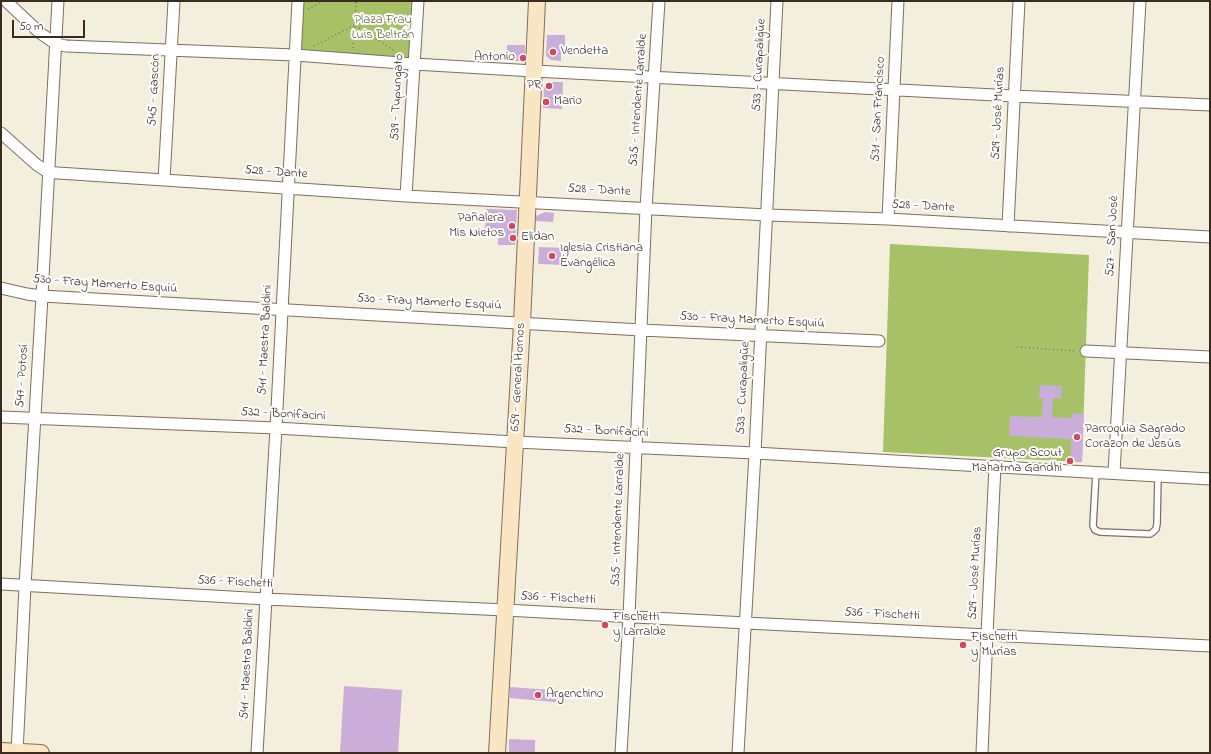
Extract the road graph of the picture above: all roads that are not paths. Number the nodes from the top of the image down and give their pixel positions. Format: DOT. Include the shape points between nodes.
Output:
graph roads {
  1 [pos="6,1"];
  2 [pos="58,1"];
  3 [pos="174,1"];
  4 [pos="298,1"];
  5 [pos="418,1"];
  6 [pos="537,1"];
  7 [pos="659,1"];
  8 [pos="777,1"];
  9 [pos="898,1"];
  10 [pos="1019,1"];
  11 [pos="1140,1"];
  12 [pos="56,44"];
  13 [pos="171,50"];
  14 [pos="295,55"];
  15 [pos="414,64"];
  16 [pos="534,71"];
  17 [pos="654,77"];
  18 [pos="773,84"];
  19 [pos="894,90"];
  20 [pos="1014,96"];
  21 [pos="1135,102"];
  22 [pos="1210,105"];
  23 [pos="1,133"];
  24 [pos="48,172"];
  25 [pos="164,180"];
  26 [pos="288,188"];
  27 [pos="406,196"];
  28 [pos="527,202"];
  29 [pos="646,208"];
  30 [pos="767,215"];
  31 [pos="888,219"];
  32 [pos="1008,226"];
  33 [pos="1127,232"];
  34 [pos="1210,236"];
  35 [pos="1,288"];
  36 [pos="42,296"];
  37 [pos="282,309"];
  38 [pos="522,323"];
  39 [pos="641,330"];
  40 [pos="761,335"];
  41 [pos="879,341"];
  42 [pos="1086,351"];
  43 [pos="1120,353"];
  44 [pos="1210,357"];
  45 [pos="1,417"];
  46 [pos="34,418"];
  47 [pos="276,428"];
  48 [pos="515,442"];
  49 [pos="636,448"];
  50 [pos="755,453"];
  51 [pos="996,466"];
  52 [pos="1096,472"];
  53 [pos="1114,473"];
  54 [pos="1158,476"];
  55 [pos="1210,479"];
  56 [pos="1,584"];
  57 [pos="25,586"];
  58 [pos="266,599"];
  59 [pos="505,610"];
  60 [pos="628,617"];
  61 [pos="746,623"];
  62 [pos="987,634"];
  63 [pos="1210,646"];
  64 [pos="1,751"];
  65 [pos="500,751"];
  66 [pos="17,752"];
  67 [pos="41,753"];
  68 [pos="257,753"];
  69 [pos="622,753"];
  70 [pos="738,753"];
  71 [pos="982,753"];
  1 -- 12 [label="street" via="40,33"];
  2 -- 12 [label="street, 547 - Potosí"];
  3 -- 13 [label="street, 545 - Gascón"];
  4 -- 14 [label="street, 541 - Maestra Baldini"];
  5 -- 15 [label="street, 539 - Tupungato"];
  6 -- 16 [label="street, 659 - General Hornos"];
  7 -- 17 [label="street, 535 - Intendente Larralde"];
  8 -- 18 [label="street, 533 - Curapaligüe"];
  9 -- 19 [label="street, 531 - San Francisco"];
  10 -- 20 [label="street, 529 - José Murías"];
  11 -- 21 [label="street, 527 - San José"];
  12 -- 13 [label="street"];
  12 -- 24 [label="street, 547 - Potosí"];
  13 -- 14 [label="street"];
  13 -- 25 [label="street, 545 - Gascón"];
  14 -- 15 [label="street"];
  14 -- 26 [label="street, 541 - Maestra Baldini"];
  15 -- 16 [label="street"];
  15 -- 27 [label="street, 539 - Tupungato"];
  16 -- 17 [label="street"];
  16 -- 28 [label="street, 659 - General Hornos"];
  17 -- 18 [label="street"];
  17 -- 29 [label="street, 535 - Intendente Larralde"];
  18 -- 19 [label="street"];
  18 -- 30 [label="street, 533 - Curapaligüe"];
  19 -- 20 [label="street"];
  19 -- 31 [label="street, 531 - San Francisco"];
  20 -- 21 [label="street"];
  20 -- 32 [label="street, 529 - José Murías"];
  21 -- 22 [label="street"];
  21 -- 33 [label="street, 527 - San José"];
  23 -- 24 [label="street"];
  24 -- 25 [label="street, 528 - Dante"];
  24 -- 36 [label="street, 547 - Potosí"];
  25 -- 26 [label="street, 528 - Dante"];
  26 -- 27 [label="street, 528 - Dante"];
  26 -- 37 [label="street, 541 - Maestra Baldini"];
  27 -- 28 [label="street, 528 - Dante"];
  28 -- 29 [label="street, 528 - Dante"];
  28 -- 38 [label="street, 659 - General Hornos"];
  29 -- 30 [label="street, 528 - Dante"];
  29 -- 39 [label="street, 535 - Intendente Larralde"];
  30 -- 31 [label="street, 528 - Dante"];
  30 -- 40 [label="street, 533 - Curapaligüe"];
  31 -- 32 [label="street, 528 - Dante"];
  32 -- 33 [label="street, 528 - Dante"];
  33 -- 34 [label="street, 528 - Dante"];
  33 -- 43 [label="street, 527 - San José"];
  35 -- 36 [label="street, 530 - Fray Mamerto Esquiú"];
  36 -- 37 [label="street, 530 - Fray Mamerto Esquiú"];
  36 -- 46 [label="street, 547 - Potosí"];
  37 -- 38 [label="street, 530 - Fray Mamerto Esquiú"];
  37 -- 47 [label="street, 541 - Maestra Baldini"];
  38 -- 39 [label="street, 530 - Fray Mamerto Esquiú"];
  38 -- 48 [label="street, 659 - General Hornos"];
  39 -- 40 [label="street, 530 - Fray Mamerto Esquiú"];
  39 -- 49 [label="street, 535 - Intendente Larralde"];
  40 -- 41 [label="street, 530 - Fray Mamerto Esquiú"];
  40 -- 50 [label="street, 533 - Curapaligüe"];
  42 -- 43 [label="street"];
  43 -- 44 [label="street"];
  43 -- 53 [label="street, 527 - San José"];
  45 -- 46 [label="street, 532 - Bonifacini"];
  46 -- 47 [label="street, 532 - Bonifacini"];
  46 -- 57 [label="street, 547 - Potosí"];
  47 -- 48 [label="street, 532 - Bonifacini"];
  47 -- 58 [label="street, 541 - Maestra Baldini"];
  48 -- 49 [label="street, 532 - Bonifacini"];
  48 -- 59 [label="street, 659 - General Hornos"];
  49 -- 50 [label="street, 532 - Bonifacini"];
  49 -- 60 [label="street, 535 - Intendente Larralde"];
  50 -- 51 [label="street, 532 - Bonifacini"];
  50 -- 61 [label="street, 533 - Curapaligüe"];
  51 -- 52 [label="street, 532 - Bonifacini"];
  51 -- 62 [label="street, 529 - José Murías"];
  52 -- 53 [label="street, 532 - Bonifacini"];
  52 -- 54 [label="lane" via="1092,526 1100,532 1153,532 1157,524"];
  53 -- 54 [label="street, 532 - Bonifacini"];
  54 -- 55 [label="street, 532 - Bonifacini"];
  56 -- 57 [label="street, 536 - Fischetti"];
  57 -- 58 [label="street, 536 - Fischetti"];
  57 -- 66 [label="street, 547 - Potosí"];
  58 -- 59 [label="street, 536 - Fischetti"];
  58 -- 68 [label="street, 541 - Maestra Baldini"];
  59 -- 60 [label="street, 536 - Fischetti"];
  59 -- 65 [label="street, 659 - General Hornos"];
  60 -- 61 [label="street, 536 - Fischetti"];
  60 -- 69 [label="street, 535 - Intendente Larralde"];
  61 -- 62 [label="street, 536 - Fischetti"];
  61 -- 70 [label="street, 533 - Curapaligüe"];
  62 -- 63 [label="street, 536 - Fischetti"];
  62 -- 71 [label="street, 529 - José Murías"];
  64 -- 66 [label="street"];
  66 -- 67 [label="street"];
}
